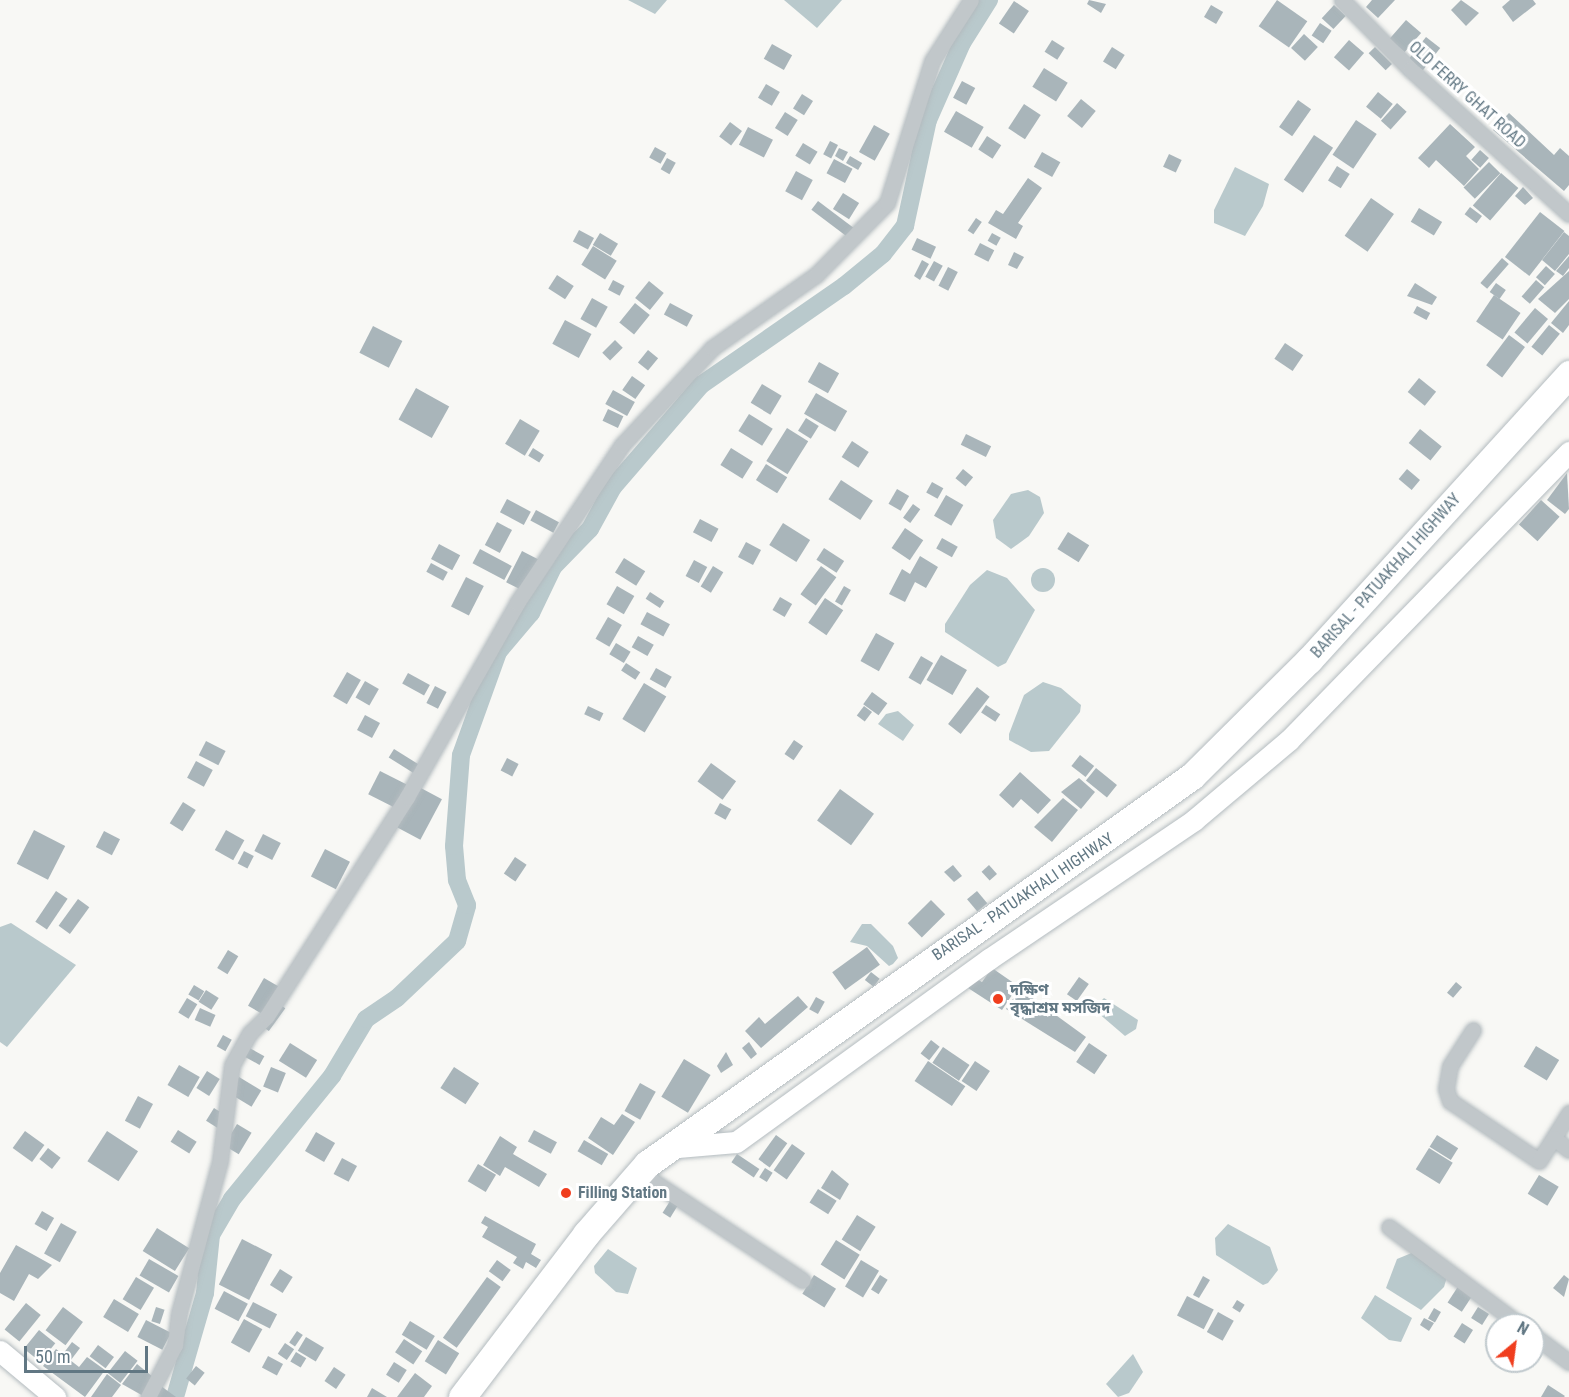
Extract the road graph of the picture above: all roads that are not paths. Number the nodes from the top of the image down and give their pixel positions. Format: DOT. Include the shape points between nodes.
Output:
graph roads {
  1 [pos="971,0"];
  2 [pos="1342,0"];
  3 [pos="1569,214"];
  4 [pos="1569,374"];
  5 [pos="1569,452"];
  6 [pos="1473,1030"];
  7 [pos="1569,1113"];
  8 [pos="1554,1138"];
  9 [pos="666,1148"];
  10 [pos="1569,1150"];
  11 [pos="639,1172"];
  12 [pos="1389,1227"];
  13 [pos="802,1280"];
  14 [pos="1504,1313"];
  15 [pos="1545,1344"];
  16 [pos="0,1351"];
  17 [pos="1569,1362"];
  18 [pos="55,1397"];
  19 [pos="148,1397"];
  20 [pos="462,1397"];
  1 -- 19 [label="street" via="932,61 887,203 816,275 712,348 622,445 517,603 407,797 267,1016 250,1033 232,1065 220,1161 179,1313 175,1345"];
  2 -- 3 [label="street, OLD FERRY GHAT ROAD" via="1410,69"];
  4 -- 9 [label="highway, BARISAL - PATUAKHALI HIGHWAY" via="1309,660 1191,776 1105,842"];
  5 -- 9 [label="street" via="1289,740 1194,820 989,959 736,1142"];
  6 -- 8 [label="street" via="1450,1066 1446,1089 1450,1101 1539,1161"];
  7 -- 8 [label="street"];
  8 -- 10 [label="street"];
  9 -- 11 [label="highway, BARISAL - PATUAKHALI HIGHWAY"];
  11 -- 13 [label="street"];
  11 -- 20 [label="highway, BARISAL - PATUAKHALI HIGHWAY"];
  12 -- 14 [label="street"];
  15 -- 17 [label="street"];
  16 -- 18 [label="street"];
}
